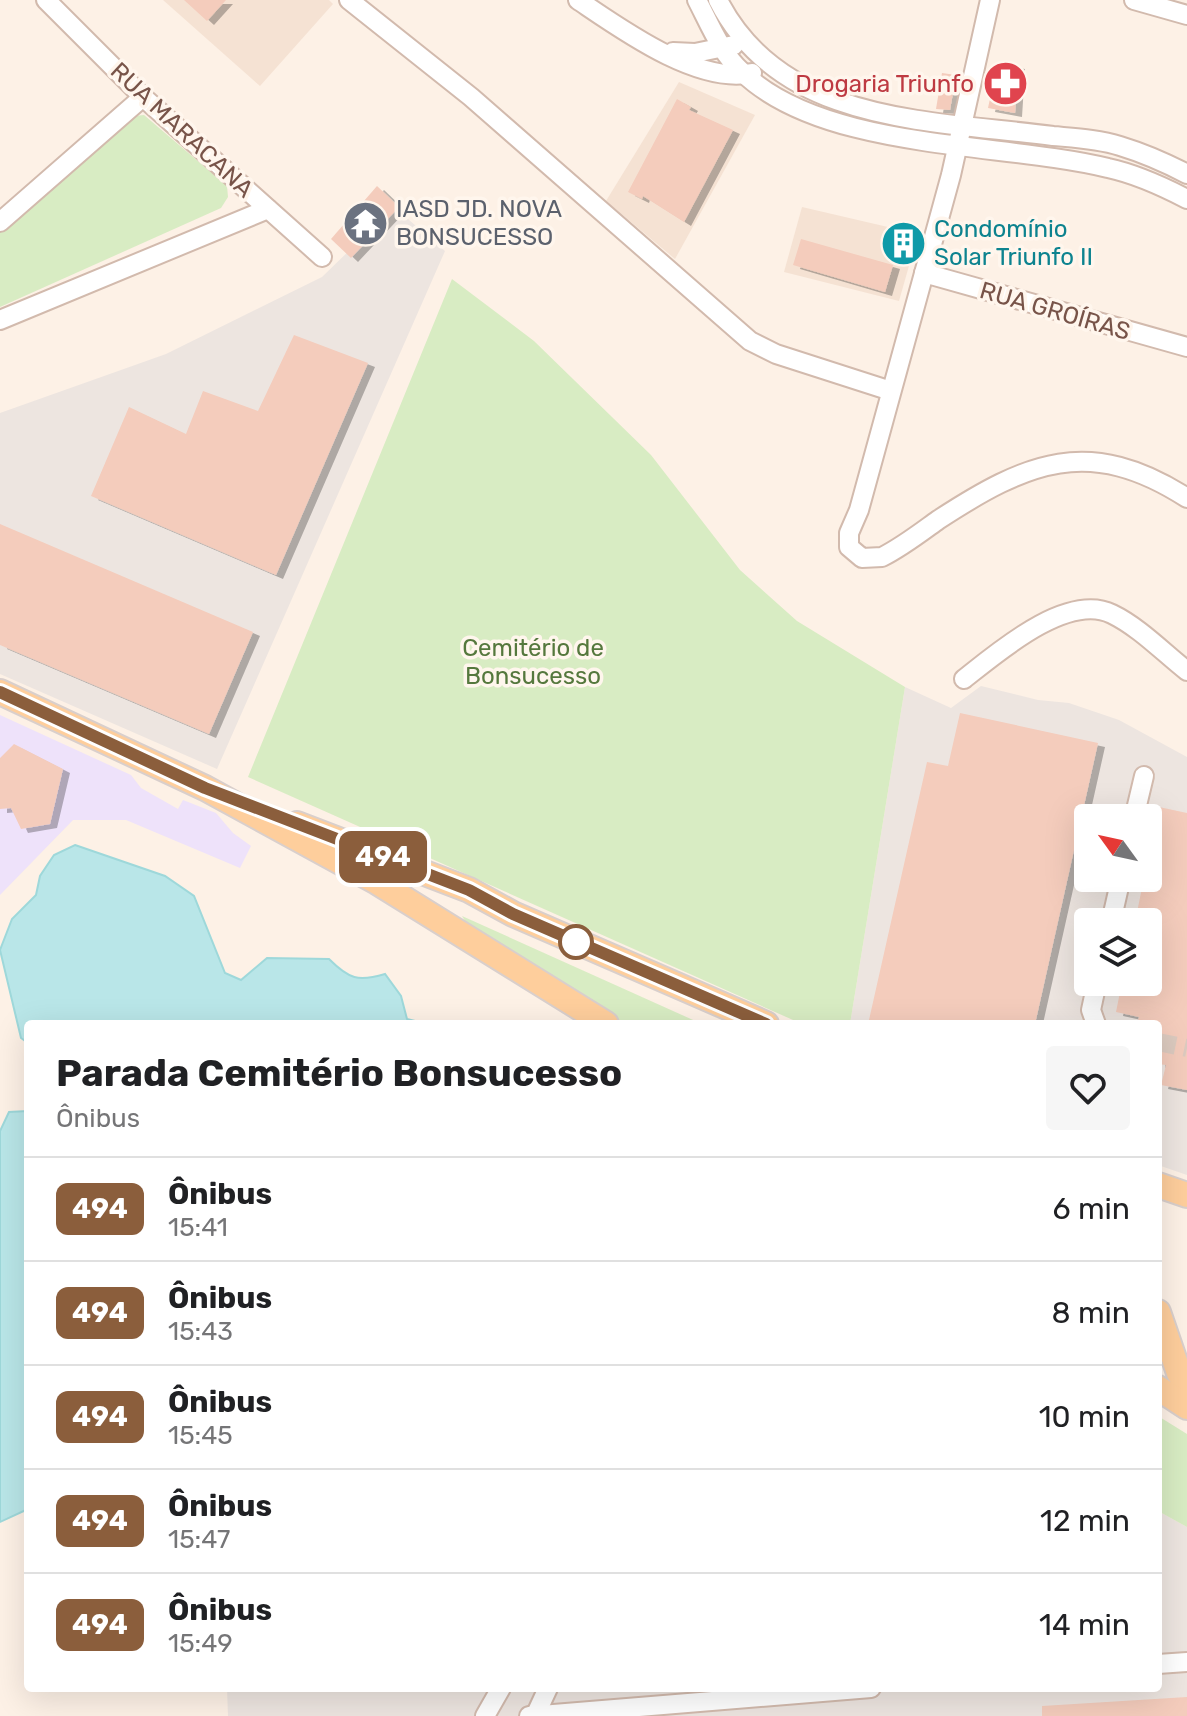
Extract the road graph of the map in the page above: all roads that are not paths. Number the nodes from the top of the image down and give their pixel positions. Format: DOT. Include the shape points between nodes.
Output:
graph roads {
  1 [pos="46,0"];
  2 [pos="349,0"];
  3 [pos="578,0"];
  4 [pos="697,0"];
  5 [pos="718,0"];
  6 [pos="990,0"];
  7 [pos="1145,1"];
  8 [pos="1187,15"];
  9 [pos="747,41"];
  10 [pos="723,48"];
  11 [pos="662,51"];
  12 [pos="775,67"];
  13 [pos="744,74"];
  14 [pos="143,97"];
  15 [pos="964,124"];
  16 [pos="958,146"];
  17 [pos="1187,174"];
  18 [pos="1187,199"];
  19 [pos="268,209"];
  20 [pos="0,222"];
  21 [pos="322,257"];
  22 [pos="924,273"];
  23 [pos="0,320"];
  24 [pos="1187,347"];
  25 [pos="891,391"];
  26 [pos="1187,498"];
  27 [pos="1187,671"];
  28 [pos="964,679"];
  29 [pos="0,692"];
  30 [pos="1144,776"];
  31 [pos="205,788"];
  32 [pos="1137,804"];
  33 [pos="333,858"];
  34 [pos="513,914"];
  35 [pos="1094,996"];
  36 [pos="599,1020"];
  37 [pos="757,1020"];
  38 [pos="1095,1020"];
  39 [pos="1162,1186"];
  40 [pos="1187,1195"];
  41 [pos="1162,1324"];
  42 [pos="1187,1386"];
  43 [pos="1162,1391"];
  44 [pos="1187,1407"];
  45 [pos="1187,1662"];
  46 [pos="1162,1664"];
  47 [pos="499,1692"];
  48 [pos="546,1692"];
  49 [pos="823,1692"];
  50 [pos="485,1716"];
  51 [pos="529,1716"];
  52 [pos="535,1716"];
  1 -- 14 [label="street, RUA MARACANA"];
  2 -- 25 [label="street" via="471,97 750,341"];
  3 -- 11 [label="street"];
  4 -- 10 [label="street"];
  5 -- 9 [label="street"];
  6 -- 15 [label="street"];
  7 -- 8 [label="street"];
  9 -- 10 [label="street"];
  9 -- 12 [label="street"];
  10 -- 11 [label="street"];
  10 -- 13 [label="street"];
  11 -- 13 [label="street" via="725,75"];
  12 -- 13 [label="street"];
  12 -- 15 [label="street" via="807,89 847,106"];
  13 -- 16 [label="street" via="804,110"];
  14 -- 19 [label="street, RUA MARACANA"];
  14 -- 20 [label="street"];
  15 -- 16 [label="street"];
  15 -- 17 [label="street" via="1105,142"];
  16 -- 18 [label="street" via="1109,168"];
  16 -- 22 [label="street"];
  19 -- 21 [label="street, RUA MARACANA"];
  19 -- 23 [label="street"];
  22 -- 24 [label="street, RUA GROÍRAS"];
  22 -- 25 [label="street"];
  25 -- 26 [label="street" via="849,533 849,547 862,558 882,557 1001,481 1052,463 1130,470"];
  27 -- 28 [label="street" via="1113,614 1098,609 1080,610 1014,639"];
  29 -- 31 [label="main road"];
  30 -- 32 [label="street"];
  31 -- 33 [label="main road"];
  31 -- 34 [label="main road" via="469,890"];
  33 -- 34 [label="main road"];
  33 -- 36 [label="main road"];
  34 -- 37 [label="main road"];
  35 -- 38 [label="street"];
  39 -- 40 [label="main road"];
  41 -- 42 [label="main road"];
  43 -- 44 [label="main road"];
  45 -- 46 [label="street"];
  47 -- 50 [label="street"];
  48 -- 52 [label="street"];
  49 -- 52 [label="street"];
  51 -- 52 [label="street"];
}
